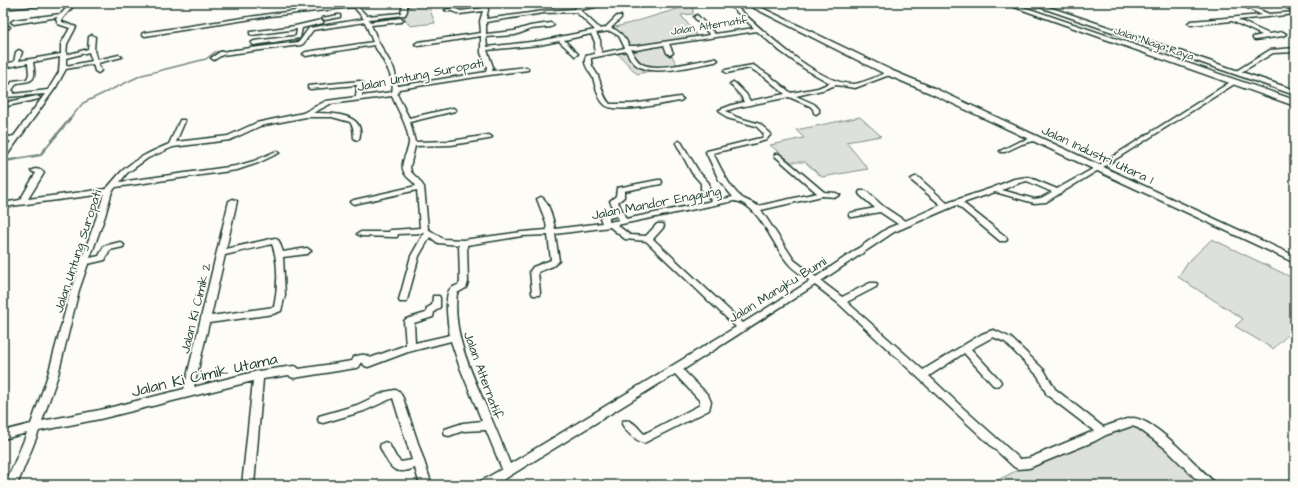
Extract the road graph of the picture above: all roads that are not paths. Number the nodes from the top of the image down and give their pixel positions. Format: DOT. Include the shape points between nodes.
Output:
graph roads {
  1 [pos="55,3"];
  2 [pos="74,3"];
  3 [pos="405,3"];
  4 [pos="594,3"];
  5 [pos="729,3"];
  6 [pos="747,3"];
  7 [pos="1006,3"];
  8 [pos="1031,3"];
  9 [pos="1238,3"];
  10 [pos="1277,3"];
  11 [pos="355,4"];
  12 [pos="11,5"];
  13 [pos="485,6"];
  14 [pos="3,8"];
  15 [pos="447,10"];
  16 [pos="577,10"];
  17 [pos="1295,10"];
  18 [pos="1295,13"];
  19 [pos="61,15"];
  20 [pos="1201,15"];
  21 [pos="338,16"];
  22 [pos="1270,16"];
  23 [pos="619,17"];
  24 [pos="697,17"];
  25 [pos="326,19"];
  26 [pos="366,19"];
  27 [pos="1233,19"];
  28 [pos="401,20"];
  29 [pos="483,21"];
  30 [pos="1214,21"];
  31 [pos="14,22"];
  32 [pos="300,24"];
  33 [pos="1191,24"];
  34 [pos="552,25"];
  35 [pos="290,28"];
  36 [pos="607,29"];
  37 [pos="758,29"];
  38 [pos="275,30"];
  39 [pos="598,30"];
  40 [pos="260,32"];
  41 [pos="591,32"];
  42 [pos="252,33"];
  43 [pos="145,34"];
  44 [pos="544,34"];
  45 [pos="1283,34"];
  46 [pos="484,35"];
  47 [pos="714,36"];
  48 [pos="1268,36"];
  49 [pos="92,37"];
  50 [pos="290,38"];
  51 [pos="1255,38"];
  52 [pos="560,39"];
  53 [pos="275,40"];
  54 [pos="666,43"];
  55 [pos="418,44"];
  56 [pos="376,45"];
  57 [pos="628,48"];
  58 [pos="484,49"];
  59 [pos="91,50"];
  60 [pos="1295,50"];
  61 [pos="19,52"];
  62 [pos="670,53"];
  63 [pos="306,54"];
  64 [pos="575,54"];
  65 [pos="328,55"];
  66 [pos="598,55"];
  67 [pos="63,56"];
  68 [pos="119,57"];
  69 [pos="214,58"];
  70 [pos="715,60"];
  71 [pos="30,61"];
  72 [pos="94,62"];
  73 [pos="16,64"];
  74 [pos="3,66"];
  75 [pos="63,68"];
  76 [pos="526,69"];
  77 [pos="98,71"];
  78 [pos="727,71"];
  79 [pos="489,73"];
  80 [pos="890,73"];
  81 [pos="1236,73"];
  82 [pos="1234,82"];
  83 [pos="835,83"];
  84 [pos="733,84"];
  85 [pos="3,88"];
  86 [pos="11,88"];
  87 [pos="310,88"];
  88 [pos="395,91"];
  89 [pos="1295,93"];
  90 [pos="48,94"];
  91 [pos="790,94"];
  92 [pos="359,98"];
  93 [pos="680,99"];
  94 [pos="1295,103"];
  95 [pos="748,104"];
  96 [pos="3,105"];
  97 [pos="453,110"];
  98 [pos="278,112"];
  99 [pos="816,112"];
  100 [pos="305,115"];
  101 [pos="182,121"];
  102 [pos="276,121"];
  103 [pos="406,121"];
  104 [pos="489,137"];
  105 [pos="16,138"];
  106 [pos="357,138"];
  107 [pos="1036,139"];
  108 [pos="3,140"];
  109 [pos="679,143"];
  110 [pos="412,144"];
  111 [pos="172,145"];
  112 [pos="1003,151"];
  113 [pos="276,153"];
  114 [pos="777,155"];
  115 [pos="3,157"];
  116 [pos="1098,168"];
  117 [pos="35,171"];
  118 [pos="915,179"];
  119 [pos="658,182"];
  120 [pos="420,187"];
  121 [pos="110,188"];
  122 [pos="995,190"];
  123 [pos="1058,192"];
  124 [pos="863,193"];
  125 [pos="822,194"];
  126 [pos="836,195"];
  127 [pos="541,199"];
  128 [pos="738,199"];
  129 [pos="233,201"];
  130 [pos="23,202"];
  131 [pos="354,202"];
  132 [pos="958,202"];
  133 [pos="717,203"];
  134 [pos="3,205"];
  135 [pos="946,206"];
  136 [pos="881,208"];
  137 [pos="756,209"];
  138 [pos="620,213"];
  139 [pos="853,215"];
  140 [pos="624,222"];
  141 [pos="609,224"];
  142 [pos="904,224"];
  143 [pos="660,226"];
  144 [pos="426,231"];
  145 [pos="552,232"];
  146 [pos="361,234"];
  147 [pos="648,239"];
  148 [pos="1003,239"];
  149 [pos="463,243"];
  150 [pos="120,245"];
  151 [pos="307,251"];
  152 [pos="221,253"];
  153 [pos="280,255"];
  154 [pos="1295,260"];
  155 [pos="84,262"];
  156 [pos="816,281"];
  157 [pos="873,285"];
  158 [pos="536,293"];
  159 [pos="436,298"];
  160 [pos="403,300"];
  161 [pos="842,301"];
  162 [pos="206,320"];
  163 [pos="742,327"];
  164 [pos="455,337"];
  165 [pos="411,348"];
  166 [pos="965,348"];
  167 [pos="676,369"];
  168 [pos="258,375"];
  169 [pos="922,375"];
  170 [pos="996,382"];
  171 [pos="188,393"];
  172 [pos="323,419"];
  173 [pos="488,424"];
  174 [pos="627,424"];
  175 [pos="35,427"];
  176 [pos="449,432"];
  177 [pos="1102,432"];
  178 [pos="3,435"];
  179 [pos="385,447"];
  180 [pos="419,462"];
  181 [pos="508,471"];
  182 [pos="11,485"];
  183 [pos="248,485"];
  184 [pos="426,485"];
  185 [pos="485,485"];
  186 [pos="1209,485"];
  1 -- 12 [label="street"];
  2 -- 19 [label="street"];
  3 -- 26 [label="street" via="403,14"];
  4 -- 16 [label="street" via="593,6"];
  5 -- 37 [label="street"];
  6 -- 80 [label="street, Jalan Alternatif"];
  7 -- 82 [label="main road, Jalan Niaga Raya"];
  8 -- 81 [label="main road, Jalan Niaga Raya"];
  9 -- 22 [label="street"];
  10 -- 17 [label="street"];
  11 -- 26 [label="street"];
  11 -- 43 [label="street"];
  12 -- 14 [label="street"];
  13 -- 15 [label="street" via="460,13 453,9"];
  13 -- 29 [label="street, Jalan Untung Suropati"];
  16 -- 29 [label="street"];
  16 -- 39 [label="street"];
  18 -- 22 [label="street"];
  19 -- 31 [label="street"];
  19 -- 67 [label="street" via="60,23 74,27 64,44"];
  20 -- 30 [label="street"];
  21 -- 25 [label="street"];
  22 -- 27 [label="street"];
  23 -- 36 [label="street"];
  24 -- 47 [label="street"];
  25 -- 26 [label="street"];
  25 -- 32 [label="street"];
  26 -- 28 [label="street"];
  26 -- 56 [label="street"];
  26 -- 69 [label="street" via="311,29 301,43 220,54"];
  27 -- 30 [label="street"];
  27 -- 48 [label="street"];
  29 -- 46 [label="street, Jalan Untung Suropati"];
  30 -- 33 [label="street"];
  32 -- 35 [label="street"];
  32 -- 50 [label="street" via="300,37"];
  34 -- 44 [label="street"];
  35 -- 38 [label="street"];
  35 -- 50 [label="street"];
  36 -- 39 [label="street"];
  36 -- 57 [label="street" via="616,30"];
  37 -- 47 [label="street, Jalan Alternatif"];
  37 -- 83 [label="street, Jalan Alternatif" via="807,68"];
  38 -- 40 [label="street"];
  38 -- 53 [label="street"];
  39 -- 41 [label="street"];
  40 -- 42 [label="street"];
  40 -- 53 [label="street" via="257,43"];
  41 -- 52 [label="street"];
  41 -- 66 [label="street" via="598,41"];
  44 -- 46 [label="street"];
  44 -- 52 [label="street"];
  44 -- 58 [label="street" via="519,46"];
  45 -- 48 [label="street"];
  46 -- 55 [label="street"];
  46 -- 58 [label="street, Jalan Untung Suropati"];
  47 -- 54 [label="street, Jalan Alternatif"];
  48 -- 51 [label="street"];
  49 -- 59 [label="street"];
  50 -- 53 [label="street"];
  52 -- 64 [label="street"];
  54 -- 57 [label="street, Jalan Alternatif"];
  54 -- 62 [label="street"];
  56 -- 63 [label="street"];
  56 -- 65 [label="street"];
  56 -- 88 [label="street" via="391,69"];
  57 -- 66 [label="street, Jalan Alternatif"];
  57 -- 70 [label="street" via="636,62 648,68"];
  58 -- 79 [label="street, Jalan Untung Suropati" via="490,67"];
  59 -- 67 [label="street"];
  59 -- 72 [label="street"];
  60 -- 81 [label="street" via="1272,51"];
  61 -- 73 [label="street"];
  66 -- 93 [label="street" via="588,57 586,61 603,98 609,105 626,106"];
  67 -- 71 [label="street"];
  67 -- 75 [label="street"];
  68 -- 72 [label="street"];
  71 -- 73 [label="street"];
  71 -- 86 [label="street" via="32,74 29,80 15,82"];
  72 -- 75 [label="street"];
  72 -- 77 [label="street"];
  73 -- 74 [label="street"];
  75 -- 90 [label="street"];
  76 -- 79 [label="street"];
  78 -- 91 [label="street" via="751,66"];
  79 -- 88 [label="street, Jalan Untung Suropati"];
  80 -- 83 [label="street, Jalan Alternatif" via="855,86"];
  80 -- 107 [label="street, Jalan Industri Utara 1"];
  81 -- 89 [label="main road, Jalan Niaga Raya"];
  82 -- 94 [label="main road, Jalan Niaga Raya"];
  82 -- 116 [label="street"];
  83 -- 91 [label="street" via="820,89"];
  84 -- 95 [label="street" via="744,95"];
  85 -- 86 [label="street"];
  86 -- 90 [label="street" via="8,92 11,92 10,96"];
  87 -- 92 [label="street" via="360,83"];
  88 -- 92 [label="street, Jalan Untung Suropati"];
  88 -- 103 [label="street"];
  90 -- 96 [label="street"];
  90 -- 105 [label="street"];
  91 -- 95 [label="street"];
  91 -- 99 [label="street" via="812,105"];
  92 -- 100 [label="street, Jalan Untung Suropati" via="328,102"];
  95 -- 128 [label="street" via="722,110 732,118 758,125 768,134 767,137 709,152 723,180"];
  97 -- 103 [label="street"];
  98 -- 102 [label="street"];
  100 -- 102 [label="street, Jalan Untung Suropati"];
  100 -- 106 [label="street" via="332,115 352,121 356,127"];
  101 -- 111 [label="street"];
  102 -- 111 [label="street, Jalan Untung Suropati" via="258,124 230,138"];
  103 -- 110 [label="street"];
  104 -- 110 [label="street" via="451,143"];
  105 -- 108 [label="street"];
  105 -- 115 [label="street"];
  107 -- 112 [label="street"];
  107 -- 116 [label="street, Jalan Industri Utara 1"];
  109 -- 133 [label="street" via="696,173 705,183 705,189"];
  110 -- 120 [label="street" via="406,170 418,181"];
  111 -- 121 [label="street, Jalan Untung Suropati" via="130,167"];
  113 -- 121 [label="street" via="237,168"];
  114 -- 125 [label="street"];
  116 -- 123 [label="street"];
  116 -- 154 [label="street, Jalan Industri Utara 1"];
  117 -- 130 [label="street" via="40,173"];
  118 -- 135 [label="street"];
  119 -- 138 [label="street" via="620,190 620,197 614,202"];
  120 -- 131 [label="street"];
  120 -- 144 [label="street"];
  121 -- 130 [label="street"];
  121 -- 155 [label="street, Jalan Untung Suropati"];
  122 -- 123 [label="street" via="1038,202"];
  122 -- 123 [label="street, Jalan Mangku Bumi" via="1028,179"];
  122 -- 132 [label="street, Jalan Mangku Bumi"];
  124 -- 136 [label="street"];
  125 -- 126 [label="street"];
  125 -- 137 [label="street"];
  127 -- 145 [label="street"];
  128 -- 133 [label="street, Jalan Mandor Enggung"];
  128 -- 137 [label="street, Jalan Mandor Enggung" via="749,202"];
  129 -- 152 [label="street, Jalan Ki Cimik 2"];
  130 -- 134 [label="street"];
  132 -- 135 [label="street, Jalan Mangku Bumi"];
  132 -- 148 [label="street"];
  133 -- 140 [label="street, Jalan Mandor Enggung"];
  135 -- 142 [label="street, Jalan Mangku Bumi"];
  136 -- 139 [label="street"];
  136 -- 142 [label="street"];
  137 -- 156 [label="street, Jalan Mandor Enggung" via="789,260"];
  138 -- 140 [label="street"];
  138 -- 141 [label="street" via="604,217"];
  140 -- 141 [label="street, Jalan Mandor Enggung"];
  141 -- 145 [label="street, Jalan Mandor Enggung"];
  141 -- 147 [label="street" via="628,237"];
  142 -- 156 [label="street, Jalan Mangku Bumi" via="891,230"];
  143 -- 147 [label="street"];
  144 -- 146 [label="street" via="393,232 394,235"];
  144 -- 149 [label="street" via="446,242"];
  144 -- 160 [label="street" via="414,256"];
  145 -- 149 [label="street, Jalan Mandor Enggung"];
  145 -- 158 [label="street" via="555,261 534,271"];
  147 -- 163 [label="street"];
  149 -- 164 [label="street, Jalan Alternatif" via="464,282 463,286 453,291 451,304"];
  150 -- 155 [label="street" via="107,248 102,258"];
  151 -- 153 [label="street"];
  152 -- 153 [label="street, Jalan Ki Cimik 2" via="274,241"];
  152 -- 162 [label="street, Jalan Ki Cimik 2"];
  153 -- 162 [label="street" via="278,309"];
  155 -- 175 [label="street, Jalan Untung Suropati" via="66,320 53,376"];
  156 -- 161 [label="street, Jalan Mandor Enggung"];
  156 -- 163 [label="street, Jalan Mangku Bumi"];
  157 -- 161 [label="street"];
  159 -- 165 [label="street" via="436,307 430,310 429,316 408,321"];
  161 -- 169 [label="street, Jalan Mandor Enggung"];
  162 -- 171 [label="street, Jalan Ki Cimik 2"];
  163 -- 167 [label="street, Jalan Mangku Bumi"];
  164 -- 165 [label="street, Jalan Ki Cimik Utama"];
  164 -- 173 [label="street, Jalan Alternatif"];
  165 -- 168 [label="street, Jalan Ki Cimik Utama" via="368,363 364,358 357,360 356,364 329,370 294,374 294,370"];
  166 -- 169 [label="street"];
  166 -- 170 [label="street"];
  166 -- 177 [label="street" via="993,333 1004,338 1042,374 1050,392"];
  167 -- 174 [label="street" via="704,398 705,407 644,439"];
  167 -- 181 [label="street, Jalan Mangku Bumi"];
  168 -- 171 [label="street, Jalan Ki Cimik Utama"];
  168 -- 183 [label="street"];
  169 -- 177 [label="street, Jalan Mandor Enggung" via="1018,464 1029,463"];
  171 -- 175 [label="street, Jalan Ki Cimik Utama" via="85,419"];
  172 -- 180 [label="street" via="395,394"];
  173 -- 176 [label="street" via="463,427"];
  173 -- 181 [label="street, Jalan Alternatif"];
  175 -- 178 [label="street"];
  175 -- 182 [label="street"];
  177 -- 186 [label="street" via="1132,422 1140,424 1169,445"];
  179 -- 180 [label="street" via="399,468"];
  180 -- 184 [label="street"];
  181 -- 185 [label="street, Jalan Mangku Bumi"];
}
